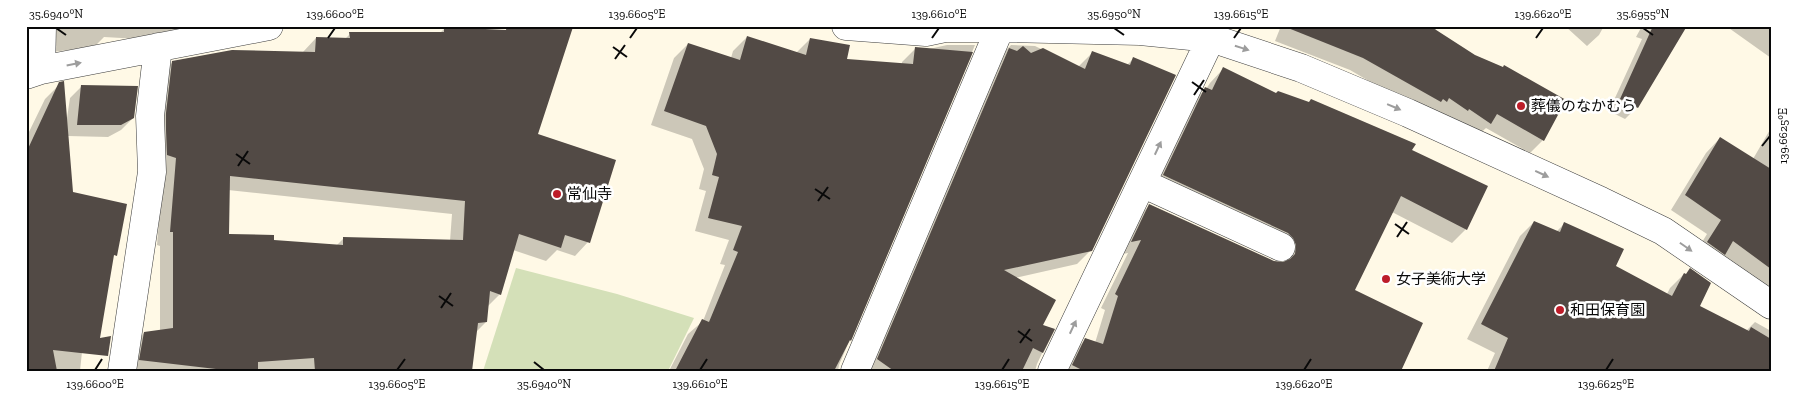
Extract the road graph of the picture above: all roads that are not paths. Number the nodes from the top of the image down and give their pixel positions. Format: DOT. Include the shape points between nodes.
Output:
graph roads {
  1 [pos="42,26"];
  2 [pos="269,26"];
  3 [pos="846,26"];
  4 [pos="1000,28"];
  5 [pos="927,29"];
  6 [pos="1211,38"];
  7 [pos="158,47"];
  8 [pos="34,72"];
  9 [pos="1142,183"];
  10 [pos="1281,247"];
  11 [pos="1771,305"];
  12 [pos="122,371"];
  13 [pos="854,371"];
  14 [pos="1052,371"];
  1 -- 8 [label="street"];
  2 -- 7 [label="street"];
  3 -- 5 [label="street"];
  4 -- 5 [label="street"];
  4 -- 6 [label="street" via="1140,31"];
  4 -- 13 [label="street"];
  9 -- 6 [label="street, one-way"];
  6 -- 11 [label="street, one-way" via="1319,75 1601,201 1663,231"];
  8 -- 7 [label="street, one-way"];
  7 -- 12 [label="street" via="150,116 152,172"];
  9 -- 10 [label="street"];
  14 -- 9 [label="street, one-way"];
}
